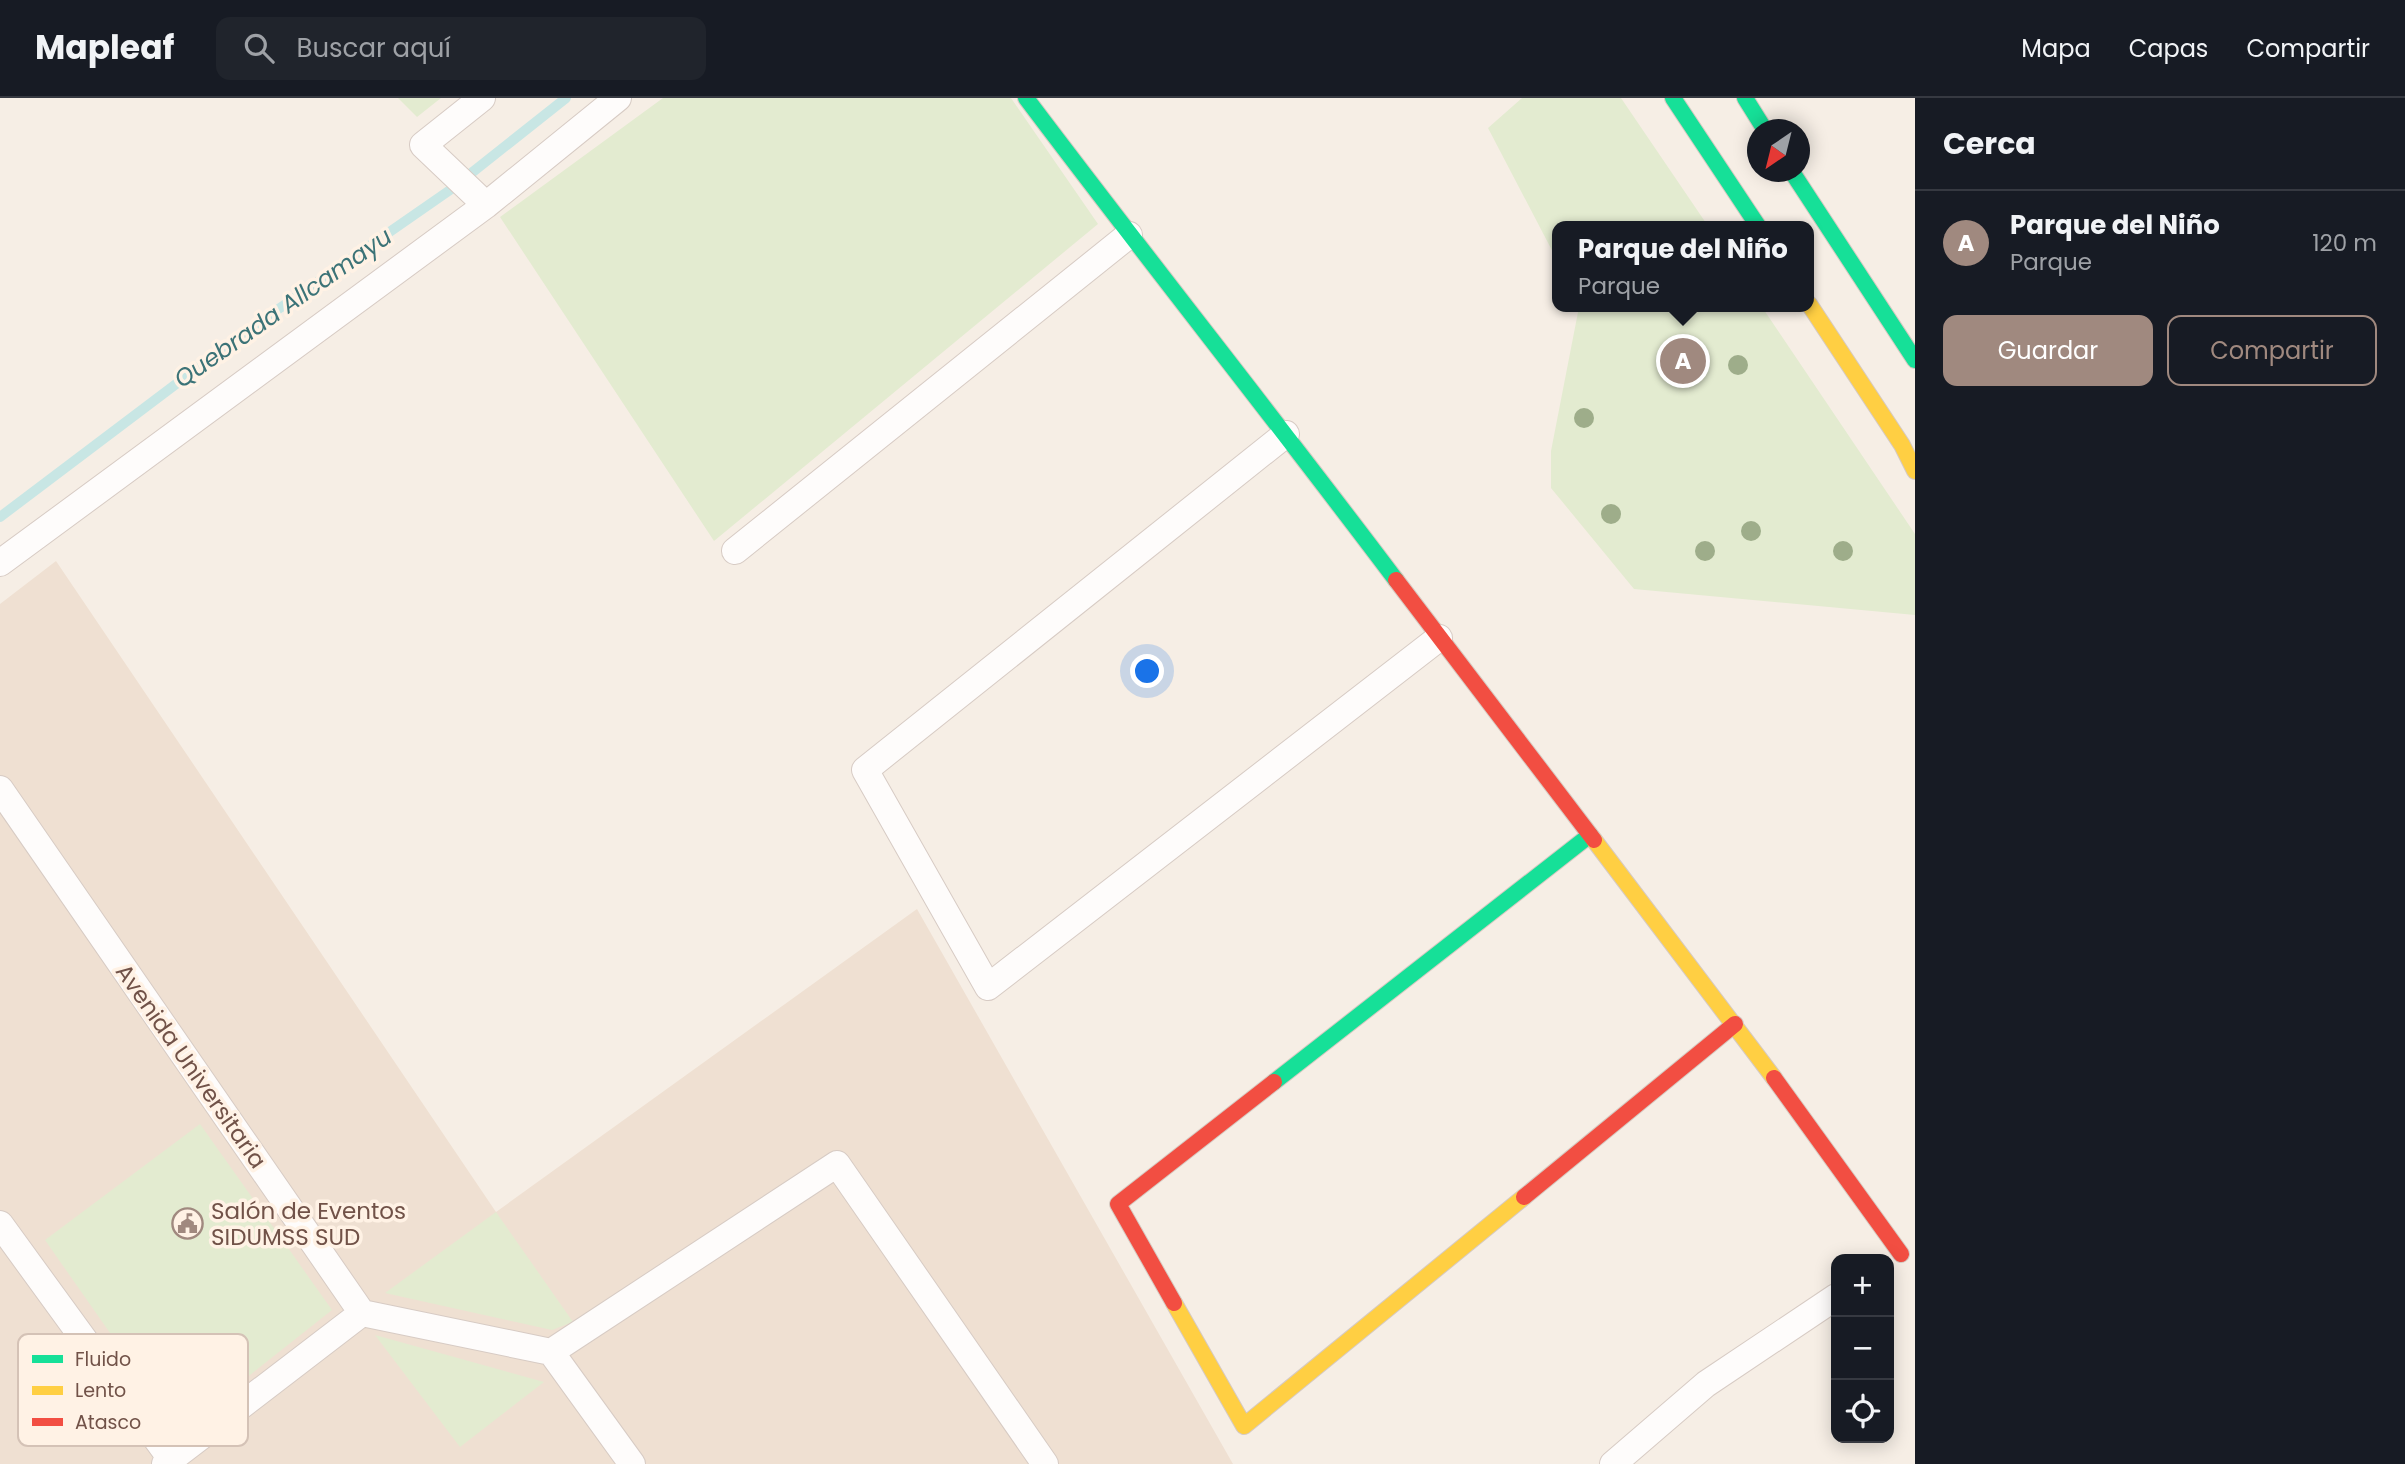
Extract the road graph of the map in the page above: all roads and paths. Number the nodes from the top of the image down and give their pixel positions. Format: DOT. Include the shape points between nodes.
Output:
graph roads {
  1 [pos="482,98"];
  2 [pos="618,98"];
  3 [pos="1026,98"];
  4 [pos="1745,98"];
  5 [pos="1678,100"];
  6 [pos="1758,119"];
  7 [pos="1799,182"];
  8 [pos="480,200"];
  9 [pos="1755,221"];
  10 [pos="1129,234"];
  11 [pos="1814,312"];
  12 [pos="1915,360"];
  13 [pos="1286,434"];
  14 [pos="1915,471"];
  15 [pos="735,551"];
  16 [pos="0,564"];
  17 [pos="1439,638"];
  18 [pos="0,789"];
  19 [pos="1590,835"];
  20 [pos="1734,1024"];
  21 [pos="0,1224"];
  22 [pos="1902,1254"];
  23 [pos="1831,1300"];
  24 [pos="362,1314"];
  25 [pos="78,1334"];
  26 [pos="551,1352"];
  27 [pos="248,1401"];
  28 [pos="157,1446"];
  29 [pos="189,1446"];
  30 [pos="168,1462"];
  31 [pos="632,1464"];
  32 [pos="1045,1464"];
  33 [pos="1613,1464"];
  1 -- 8 [label="street" via="423,145"];
  2 -- 8 [label="street"];
  3 -- 10 [label="street"];
  4 -- 6 [label="street"];
  5 -- 9 [label="street"];
  7 -- 12 [label="street"];
  8 -- 16 [label="street"];
  10 -- 13 [label="street"];
  10 -- 15 [label="street"];
  11 -- 14 [label="street"];
  13 -- 17 [label="street"];
  13 -- 17 [label="street" via="865,770 988,987"];
  17 -- 19 [label="street"];
  18 -- 24 [label="street, Avenida Universitaria"];
  19 -- 20 [label="street"];
  19 -- 20 [label="street" via="1118,1204 1244,1426"];
  20 -- 22 [label="street"];
  21 -- 25 [label="street"];
  23 -- 33 [label="street" via="1706,1384"];
  24 -- 26 [label="street"];
  24 -- 27 [label="street"];
  26 -- 31 [label="street"];
  26 -- 32 [label="street" via="837,1164"];
  28 -- 30 [label="street"];
  29 -- 30 [label="street"];
}
